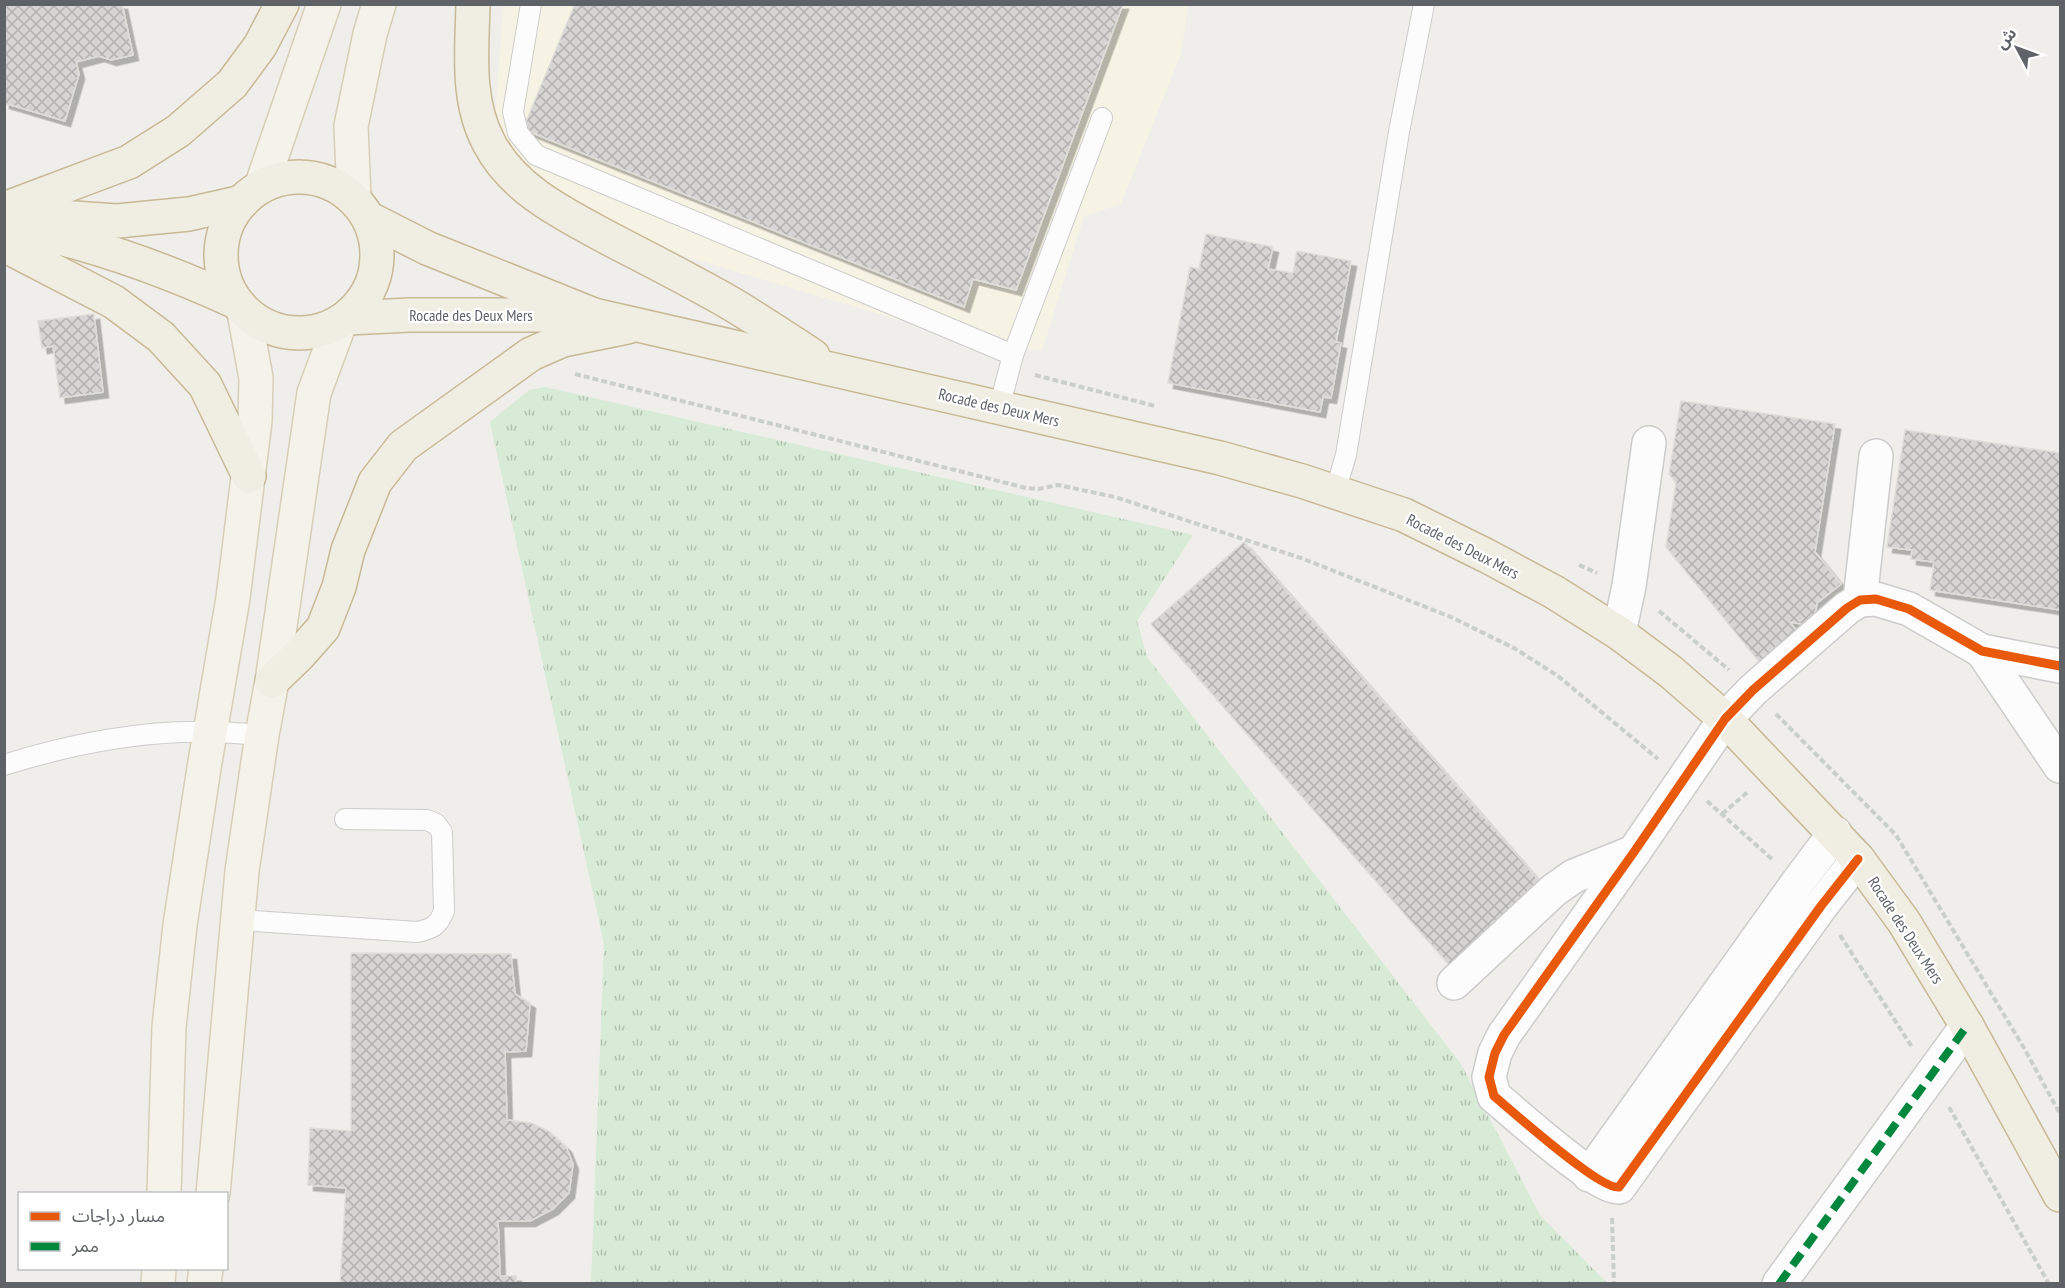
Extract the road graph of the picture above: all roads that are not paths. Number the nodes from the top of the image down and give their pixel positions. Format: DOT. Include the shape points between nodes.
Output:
graph roads {
  1 [pos="282,4"];
  2 [pos="324,4"];
  3 [pos="379,4"];
  4 [pos="473,4"];
  5 [pos="531,4"];
  6 [pos="1424,4"];
  7 [pos="1102,118"];
  8 [pos="251,195"];
  9 [pos="361,208"];
  10 [pos="4,209"];
  11 [pos="4,214"];
  12 [pos="4,226"];
  13 [pos="4,245"];
  14 [pos="240,307"];
  15 [pos="594,315"];
  16 [pos="344,320"];
  17 [pos="639,325"];
  18 [pos="1014,355"];
  19 [pos="832,368"];
  20 [pos="999,408"];
  21 [pos="1649,443"];
  22 [pos="1876,456"];
  23 [pos="249,476"];
  24 [pos="1335,492"];
  25 [pos="1860,600"];
  26 [pos="1619,633"];
  27 [pos="1982,651"];
  28 [pos="2061,666"];
  29 [pos="272,681"];
  30 [pos="1725,718"];
  31 [pos="210,732"];
  32 [pos="262,735"];
  33 [pos="4,765"];
  34 [pos="2061,766"];
  35 [pos="345,819"];
  36 [pos="1835,833"];
  37 [pos="1634,852"];
  38 [pos="1858,859"];
  39 [pos="238,920"];
  40 [pos="1454,983"];
  41 [pos="1967,1026"];
  42 [pos="1601,1181"];
  43 [pos="164,1192"];
  44 [pos="213,1192"];
  45 [pos="2061,1195"];
  46 [pos="1779,1284"];
  1 -- 10 [label="highway" via="260,46 232,84 178,131 129,162"];
  2 -- 8 [label="main road"];
  3 -- 9 [label="main road" via="351,126"];
  4 -- 19 [label="highway" via="475,104 489,143 510,171 557,210 718,296"];
  5 -- 18 [label="lane" via="513,112 518,133 536,155"];
  6 -- 24 [label="lane" via="1346,455"];
  7 -- 18 [label="lane"];
  8 -- 9 [label="highway, Rocade des Deux Mers" via="284,178 309,177 333,184"];
  8 -- 11 [label="highway, Rocade des Deux Mers" via="189,214 117,221"];
  8 -- 14 [label="highway" via="227,225 221,251 224,278"];
  9 -- 15 [label="highway, Rocade des Deux Mers" via="427,248"];
  9 -- 16 [label="highway" via="377,241 378,266 370,290"];
  12 -- 14 [label="highway, Rocade des Deux Mers" via="49,234 145,264"];
  13 -- 23 [label="highway" via="114,302 161,337 205,384"];
  14 -- 16 [label="highway, Rocade des Deux Mers" via="255,321 279,332 306,334"];
  14 -- 23 [label="main road" via="256,378"];
  15 -- 16 [label="highway, Rocade des Deux Mers" via="422,315"];
  15 -- 17 [label="highway, Rocade des Deux Mers"];
  16 -- 29 [label="main road" via="314,393"];
  17 -- 19 [label="highway, Rocade des Deux Mers"];
  17 -- 29 [label="highway" via="563,340 531,354 403,446 375,482 323,628"];
  18 -- 20 [label="lane"];
  19 -- 20 [label="highway, Rocade des Deux Mers"];
  20 -- 24 [label="highway, Rocade des Deux Mers" via="1220,458"];
  21 -- 26 [label="street"];
  22 -- 25 [label="street"];
  23 -- 31 [label="main road"];
  24 -- 26 [label="highway, Rocade des Deux Mers" via="1404,515 1487,556"];
  25 -- 27 [label="street" via="1876,599 1909,609"];
  25 -- 30 [label="street"];
  26 -- 30 [label="highway, Rocade des Deux Mers"];
  27 -- 28 [label="street"];
  27 -- 34 [label="street"];
  29 -- 32 [label="main road"];
  30 -- 36 [label="highway, Rocade des Deux Mers"];
  30 -- 37 [label="street"];
  31 -- 32 [label="lane"];
  31 -- 33 [label="lane" via="117,738 45,752"];
  31 -- 43 [label="main road" via="180,925 169,1027"];
  32 -- 39 [label="main road"];
  35 -- 39 [label="lane" via="427,820 436,824 442,832 444,911 440,922 417,932"];
  36 -- 38 [label="highway, Rocade des Deux Mers"];
  36 -- 42 [label="street" via="1798,882"];
  37 -- 40 [label="street" via="1574,876 1554,890"];
  37 -- 42 [label="street" via="1504,1035 1489,1077 1494,1096"];
  38 -- 41 [label="highway, Rocade des Deux Mers" via="1904,922"];
  38 -- 42 [label="street" via="1621,1186 1616,1188"];
  39 -- 44 [label="main road"];
  41 -- 45 [label="highway, Rocade des Deux Mers"];
  41 -- 46 [label="street"];
}
